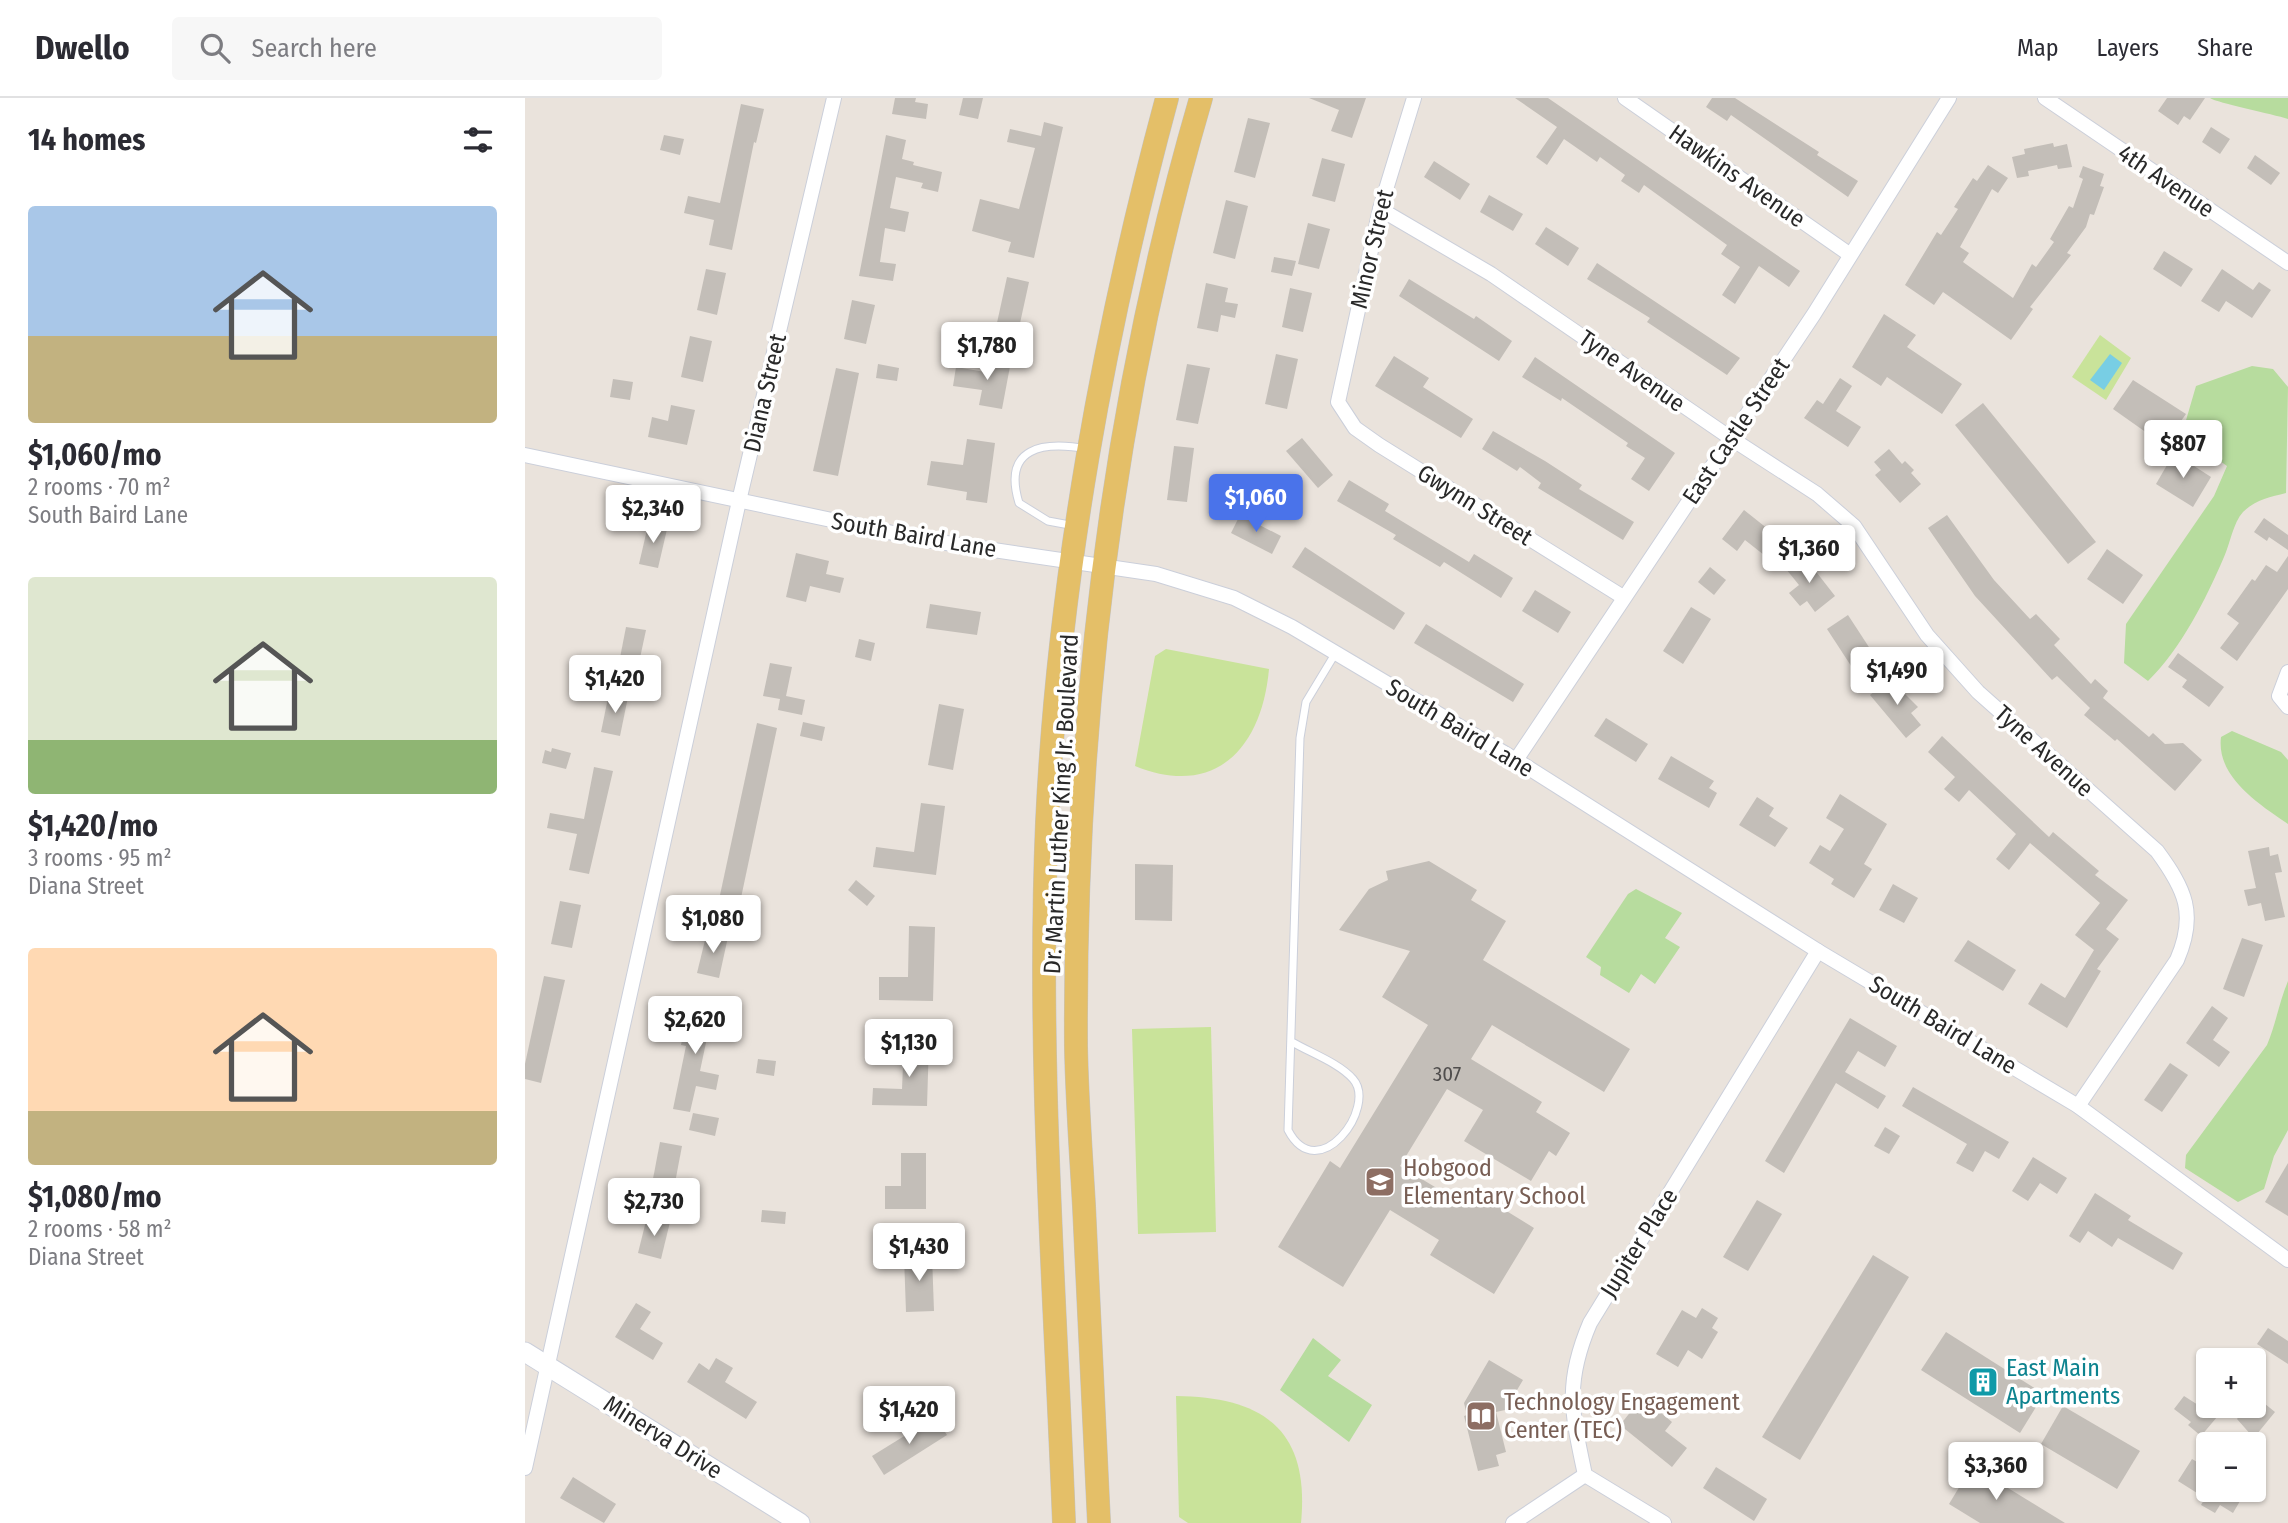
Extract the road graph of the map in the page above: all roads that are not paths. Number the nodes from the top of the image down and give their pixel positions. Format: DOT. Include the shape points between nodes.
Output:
graph roads {
  1 [pos="834,98"];
  2 [pos="1167,98"];
  3 [pos="1201,98"];
  4 [pos="1414,98"];
  5 [pos="1625,98"];
  6 [pos="1949,98"];
  7 [pos="2045,98"];
  8 [pos="1380,209"];
  9 [pos="1849,254"];
  10 [pos="2288,263"];
  11 [pos="1338,402"];
  12 [pos="1732,439"];
  13 [pos="1091,449"];
  14 [pos="525,454"];
  15 [pos="739,501"];
  16 [pos="1078,527"];
  17 [pos="1073,562"];
  18 [pos="1104,566"];
  19 [pos="1623,597"];
  20 [pos="1335,654"];
  21 [pos="2288,671"];
  22 [pos="2288,707"];
  23 [pos="1516,760"];
  24 [pos="1046,889"];
  25 [pos="1079,890"];
  26 [pos="1818,951"];
  27 [pos="1292,1042"];
  28 [pos="2078,1106"];
  29 [pos="2288,1260"];
  30 [pos="525,1352"];
  31 [pos="548,1365"];
  32 [pos="525,1468"];
  33 [pos="1585,1475"];
  34 [pos="800,1523"];
  35 [pos="1064,1523"];
  36 [pos="1099,1523"];
  37 [pos="1513,1523"];
  38 [pos="1664,1523"];
  1 -- 15 [label="street, Diana Street"];
  2 -- 13 [label="main road, Dr. Martin Luther King Jr. Boulevard" via="1128,251"];
  3 -- 18 [label="main road, Dr. Martin Luther King Jr. Boulevard" via="1151,290 1125,420"];
  4 -- 8 [label="street, Minor Street"];
  5 -- 9 [label="street, Hawkins Avenue"];
  6 -- 9 [label="street, East Castle Street"];
  7 -- 10 [label="street, 4th Avenue"];
  8 -- 11 [label="street, Minor Street"];
  8 -- 12 [label="street, Tyne Avenue" via="1495,277"];
  9 -- 12 [label="street, East Castle Street"];
  11 -- 19 [label="street, Gwynn Street" via="1355,428"];
  12 -- 19 [label="street, East Castle Street"];
  12 -- 28 [label="street, Tyne Avenue" via="1818,494 1854,526 1927,635 1978,692 2157,851 2179,881 2188,908 2186,940"];
  13 -- 16 [label="main road, Dr. Martin Luther King Jr. Boulevard"];
  13 -- 16 [label="lane" via="1058,444 1035,447 1017,470 1015,488 1020,503 1048,521"];
  14 -- 15 [label="street, South Baird Lane"];
  15 -- 17 [label="street, South Baird Lane" via="926,540"];
  15 -- 31 [label="street, Diana Street"];
  16 -- 17 [label="main road, Dr. Martin Luther King Jr. Boulevard"];
  17 -- 18 [label="street, South Baird Lane"];
  17 -- 24 [label="main road, Dr. Martin Luther King Jr. Boulevard" via="1056,705"];
  18 -- 20 [label="street, South Baird Lane" via="1156,574 1234,598"];
  18 -- 25 [label="main road, Dr. Martin Luther King Jr. Boulevard" via="1087,714"];
  19 -- 23 [label="street, East Castle Street"];
  20 -- 23 [label="street, South Baird Lane"];
  20 -- 27 [label="lane" via="1306,702 1300,738"];
  21 -- 22 [label="street" via="2279,696"];
  23 -- 26 [label="street, South Baird Lane"];
  24 -- 25 [label="lane"];
  24 -- 35 [label="main road, Dr. Martin Luther King Jr. Boulevard" via="1048,1140"];
  25 -- 36 [label="main road, Dr. Martin Luther King Jr. Boulevard" via="1076,1049"];
  26 -- 28 [label="street, South Baird Lane"];
  26 -- 33 [label="street, Jupiter Place" via="1590,1323 1578,1350 1571,1406"];
  27 -- 27 [label="lane" via="1288,1130 1299,1145 1320,1150 1337,1143 1343,1134 1358,1108 1359,1091 1346,1073"];
  28 -- 29 [label="street, South Baird Lane"];
  30 -- 31 [label="street, Minerva Drive"];
  31 -- 32 [label="street, Diana Street"];
  31 -- 34 [label="street, Minerva Drive"];
  33 -- 37 [label="street"];
  33 -- 38 [label="street"];
}
